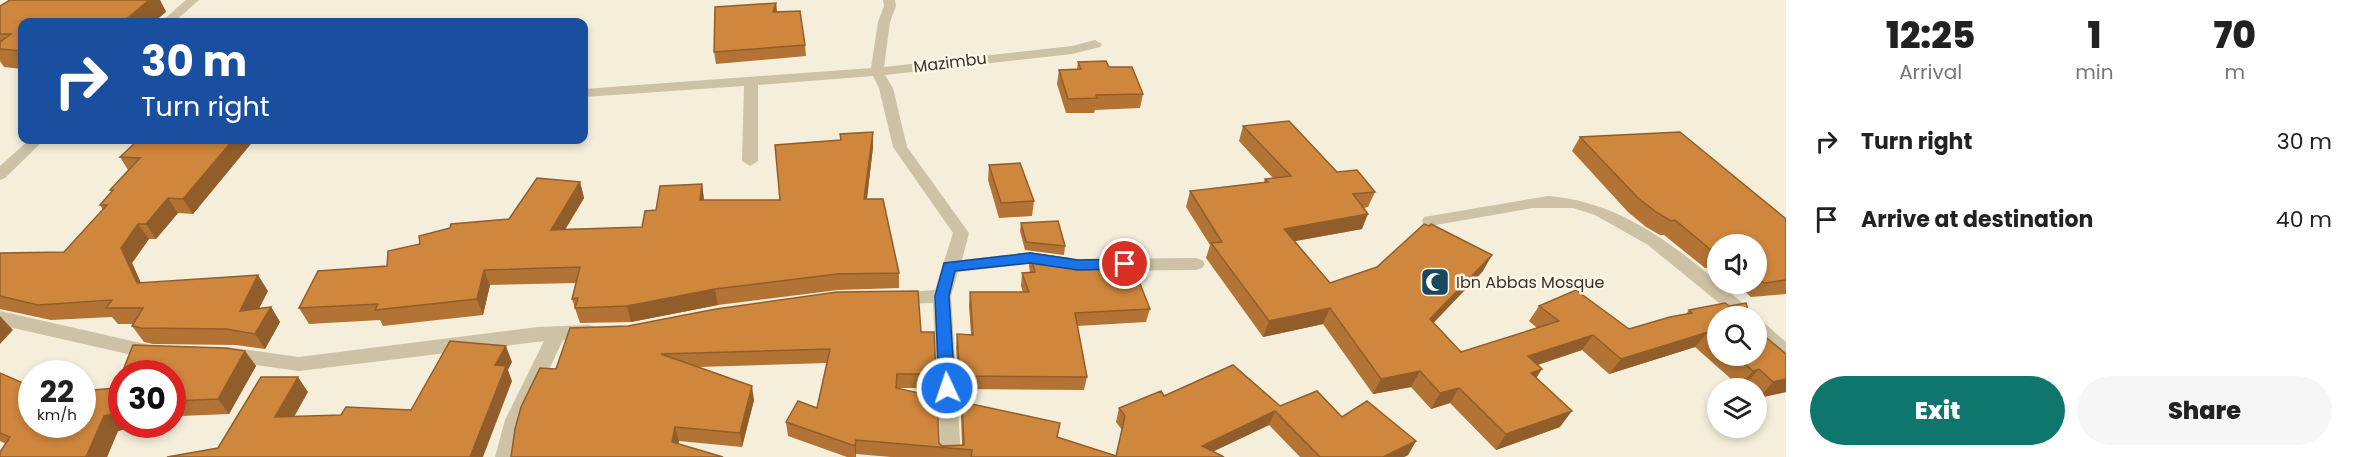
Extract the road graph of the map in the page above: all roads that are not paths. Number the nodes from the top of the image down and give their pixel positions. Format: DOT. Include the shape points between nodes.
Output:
graph roads {
  1 [pos="193,0"];
  2 [pos="889,0"];
  3 [pos="173,18"];
  4 [pos="1095,44"];
  5 [pos="877,72"];
  6 [pos="751,82"];
  7 [pos="588,93"];
  8 [pos="34,144"];
  9 [pos="750,161"];
  10 [pos="0,175"];
  11 [pos="1430,221"];
  12 [pos="1196,264"];
  13 [pos="949,267"];
  14 [pos="942,296"];
  15 [pos="873,298"];
  16 [pos="1734,306"];
  17 [pos="0,318"];
  18 [pos="610,332"];
  19 [pos="557,333"];
  20 [pos="1767,336"];
  21 [pos="177,353"];
  22 [pos="1786,353"];
  23 [pos="212,354"];
  24 [pos="505,457"];
  25 [pos="951,457"];
  1 -- 3 [label="street"];
  2 -- 5 [label="street"];
  4 -- 5 [label="street, Mazimbu" via="1072,50"];
  5 -- 6 [label="street, Mazimbu"];
  5 -- 13 [label="street" via="886,88 900,147 961,233"];
  6 -- 7 [label="street, Mazimbu"];
  6 -- 9 [label="street"];
  8 -- 10 [label="street"];
  11 -- 16 [label="street" via="1549,201 1577,203 1627,224"];
  12 -- 13 [label="street" via="1078,265 1030,258"];
  13 -- 14 [label="street"];
  14 -- 15 [label="street"];
  14 -- 25 [label="street"];
  17 -- 21 [label="street" via="153,353"];
  18 -- 19 [label="street"];
  19 -- 23 [label="street" via="299,364"];
  19 -- 24 [label="street" via="515,420"];
  20 -- 22 [label="street"];
}
